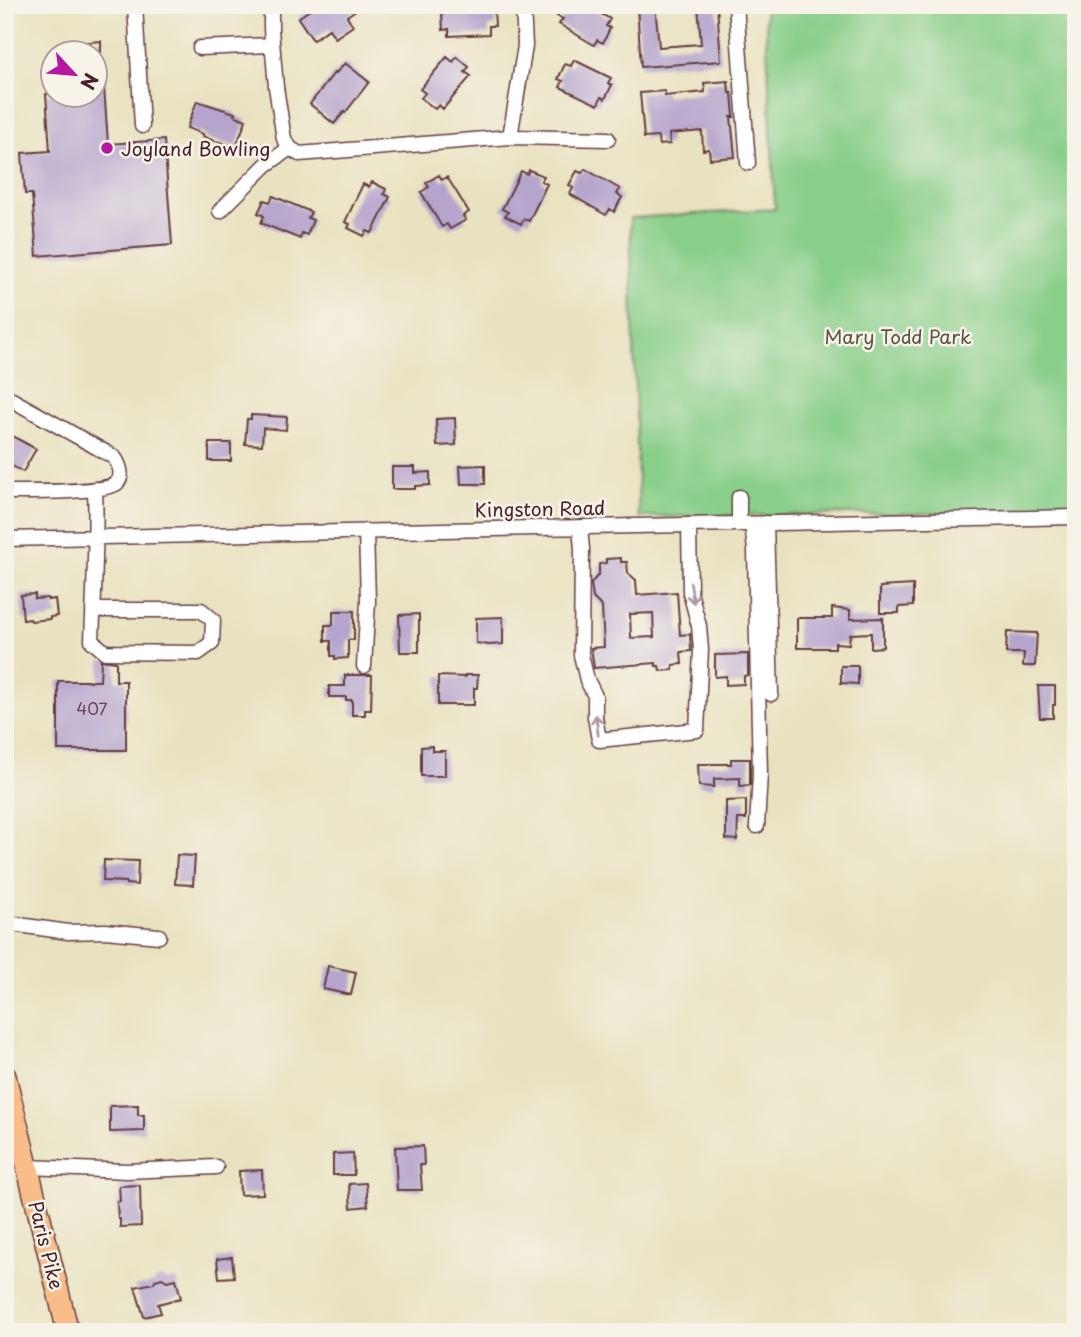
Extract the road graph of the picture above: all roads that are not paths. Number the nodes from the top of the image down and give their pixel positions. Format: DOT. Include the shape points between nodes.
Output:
graph roads {
  1 [pos="135,5"];
  2 [pos="271,5"];
  3 [pos="523,5"];
  4 [pos="736,5"];
  5 [pos="272,45"];
  6 [pos="200,48"];
  7 [pos="142,126"];
  8 [pos="510,138"];
  9 [pos="608,139"];
  10 [pos="290,148"];
  11 [pos="748,163"];
  12 [pos="220,211"];
  13 [pos="5,396"];
  14 [pos="95,489"];
  15 [pos="5,492"];
  16 [pos="739,497"];
  17 [pos="1076,517"];
  18 [pos="752,524"];
  19 [pos="689,525"];
  20 [pos="580,527"];
  21 [pos="366,531"];
  22 [pos="97,537"];
  23 [pos="5,538"];
  24 [pos="93,610"];
  25 [pos="364,666"];
  26 [pos="771,694"];
  27 [pos="757,826"];
  28 [pos="5,923"];
  29 [pos="159,936"];
  30 [pos="5,1076"];
  31 [pos="27,1167"];
  32 [pos="216,1167"];
  33 [pos="68,1332"];
  1 -- 7 [label="street"];
  2 -- 5 [label="street"];
  3 -- 8 [label="street" via="525,46"];
  4 -- 11 [label="street"];
  5 -- 6 [label="street"];
  5 -- 10 [label="street" via="284,139"];
  8 -- 9 [label="street"];
  8 -- 10 [label="street" via="299,154"];
  10 -- 12 [label="street"];
  13 -- 14 [label="street" via="114,457 121,474 117,482"];
  14 -- 15 [label="street"];
  14 -- 22 [label="street"];
  16 -- 18 [label="street"];
  17 -- 18 [label="street, Kingston Road"];
  18 -- 19 [label="street, Kingston Road"];
  18 -- 26 [label="street"];
  18 -- 27 [label="street" via="760,774"];
  19 -- 20 [label="street, Kingston Road"];
  19 -- 20 [label="street, one-way" via="690,592 701,650 697,730 599,740 595,696 581,655"];
  20 -- 21 [label="street, Kingston Road"];
  21 -- 22 [label="street, Kingston Road"];
  21 -- 25 [label="street"];
  22 -- 23 [label="street, Kingston Road"];
  22 -- 24 [label="street"];
  24 -- 24 [label="street" via="92,641 104,652 198,653 212,643 213,620 201,610"];
  28 -- 29 [label="street" via="68,932"];
  30 -- 31 [label="highway, Paris Pike"];
  31 -- 32 [label="street" via="127,1171"];
  31 -- 33 [label="highway, Paris Pike"];
}
